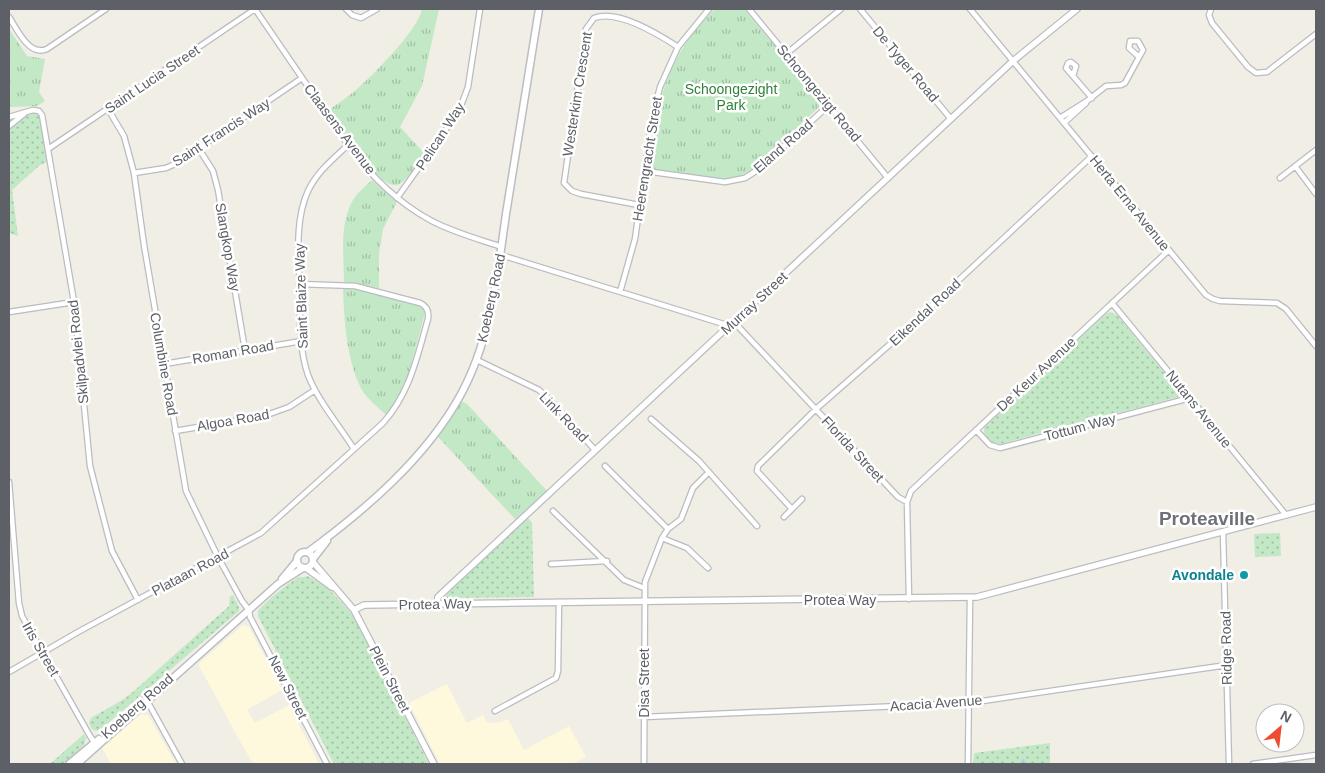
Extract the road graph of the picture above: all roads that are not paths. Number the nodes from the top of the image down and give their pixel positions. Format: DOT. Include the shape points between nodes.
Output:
graph roads {
  1 [pos="106,9"];
  2 [pos="255,9"];
  3 [pos="346,9"];
  4 [pos="378,9"];
  5 [pos="480,9"];
  6 [pos="539,9"];
  7 [pos="709,9"];
  8 [pos="749,9"];
  9 [pos="841,9"];
  10 [pos="860,9"];
  11 [pos="970,9"];
  12 [pos="1077,9"];
  13 [pos="1211,9"];
  14 [pos="9,17"];
  15 [pos="1316,34"];
  16 [pos="678,47"];
  17 [pos="786,54"];
  18 [pos="1139,57"];
  19 [pos="1013,61"];
  20 [pos="1073,76"];
  21 [pos="302,78"];
  22 [pos="1089,100"];
  23 [pos="830,105"];
  24 [pos="108,109"];
  25 [pos="27,111"];
  26 [pos="9,117"];
  27 [pos="951,119"];
  28 [pos="1062,121"];
  29 [pos="9,126"];
  30 [pos="348,145"];
  31 [pos="48,149"];
  32 [pos="199,149"];
  33 [pos="1316,150"];
  34 [pos="1092,156"];
  35 [pos="1295,166"];
  36 [pos="645,171"];
  37 [pos="134,173"];
  38 [pos="888,178"];
  39 [pos="1280,178"];
  40 [pos="1316,194"];
  41 [pos="397,198"];
  42 [pos="639,205"];
  43 [pos="502,247"];
  44 [pos="1169,250"];
  45 [pos="501,255"];
  46 [pos="299,284"];
  47 [pos="620,292"];
  48 [pos="74,302"];
  49 [pos="1112,303"];
  50 [pos="9,312"];
  51 [pos="732,324"];
  52 [pos="302,341"];
  53 [pos="1316,346"];
  54 [pos="246,350"];
  55 [pos="477,360"];
  56 [pos="164,364"];
  57 [pos="315,390"];
  58 [pos="1190,398"];
  59 [pos="816,409"];
  60 [pos="651,419"];
  61 [pos="976,430"];
  62 [pos="176,431"];
  63 [pos="354,449"];
  64 [pos="595,450"];
  65 [pos="605,466"];
  66 [pos="709,472"];
  67 [pos="9,482"];
  68 [pos="802,499"];
  69 [pos="907,502"];
  70 [pos="1316,507"];
  71 [pos="792,509"];
  72 [pos="553,510"];
  73 [pos="1286,515"];
  74 [pos="784,517"];
  75 [pos="757,526"];
  76 [pos="668,529"];
  77 [pos="1223,532"];
  78 [pos="333,535"];
  79 [pos="662,538"];
  80 [pos="308,552"];
  81 [pos="218,557"];
  82 [pos="313,560"];
  83 [pos="297,561"];
  84 [pos="607,561"];
  85 [pos="551,564"];
  86 [pos="304,568"];
  87 [pos="708,568"];
  88 [pos="278,584"];
  89 [pos="644,588"];
  90 [pos="344,596"];
  91 [pos="970,598"];
  92 [pos="908,599"];
  93 [pos="138,600"];
  94 [pos="644,601"];
  95 [pos="559,602"];
  96 [pos="437,604"];
  97 [pos="249,610"];
  98 [pos="354,610"];
  99 [pos="43,653"];
  100 [pos="1226,665"];
  101 [pos="10,670"];
  102 [pos="146,699"];
  103 [pos="969,703"];
  104 [pos="494,711"];
  105 [pos="644,717"];
  106 [pos="96,744"];
  107 [pos="1316,755"];
  108 [pos="69,764"];
  109 [pos="76,764"];
  110 [pos="182,764"];
  111 [pos="327,764"];
  112 [pos="434,764"];
  113 [pos="644,764"];
  114 [pos="968,764"];
  115 [pos="1229,764"];
  116 [pos="1253,764"];
  1 -- 14 [label="street" via="41,52 30,48"];
  2 -- 21 [label="street, Claasens Avenue"];
  2 -- 24 [label="street, Saint Lucia Street"];
  3 -- 4 [label="street" via="352,16 361,18"];
  5 -- 41 [label="street, Pelican Way" via="468,87 459,111"];
  6 -- 43 [label="main road, Koeberg Road"];
  7 -- 16 [label="street, Heerengracht Street"];
  8 -- 17 [label="street, Schoongezigt Road"];
  9 -- 17 [label="street"];
  10 -- 27 [label="street, De Tyger Road"];
  11 -- 19 [label="street, Herta Erna Avenue"];
  12 -- 19 [label="street, Murray Street"];
  13 -- 15 [label="street" via="1212,23 1256,73 1267,72"];
  16 -- 36 [label="street, Heerengracht Street" via="656,100"];
  16 -- 42 [label="street, Westerkim Crescent" via="642,26 604,16 594,18 586,29 564,183 581,194"];
  17 -- 23 [label="street, Schoongezigt Road"];
  18 -- 22 [label="street" via="1125,83 1106,86"];
  19 -- 27 [label="street, Murray Street"];
  19 -- 28 [label="street, Herta Erna Avenue"];
  20 -- 22 [label="street"];
  21 -- 30 [label="street, Claasens Avenue"];
  21 -- 32 [label="street, Saint Francis Way"];
  22 -- 28 [label="street"];
  23 -- 36 [label="street, Eland Road" via="752,174 738,180 725,182"];
  23 -- 38 [label="street, Schoongezigt Road"];
  24 -- 31 [label="street, Saint Lucia Street"];
  24 -- 37 [label="street, Columbine Road" via="124,136"];
  25 -- 26 [label="street"];
  25 -- 29 [label="street"];
  25 -- 31 [label="street, Skilpadvlei Road" via="41,112"];
  27 -- 38 [label="street, Murray Street"];
  28 -- 34 [label="street, Herta Erna Avenue"];
  30 -- 41 [label="street, Claasens Avenue" via="363,165"];
  30 -- 46 [label="street, Saint Blaize Way" via="319,174 304,201 299,230"];
  31 -- 48 [label="street, Skilpadvlei Road"];
  32 -- 37 [label="street, Saint Francis Way" via="175,164"];
  32 -- 54 [label="street, Slangkop Way" via="213,171 218,190"];
  33 -- 35 [label="street"];
  34 -- 44 [label="street, Herta Erna Avenue"];
  34 -- 59 [label="street, Eikendal Road"];
  35 -- 39 [label="street"];
  35 -- 40 [label="street"];
  36 -- 42 [label="street, Heerengracht Street"];
  37 -- 56 [label="street, Columbine Road"];
  38 -- 51 [label="street, Murray Street"];
  41 -- 43 [label="street, Claasens Avenue" via="431,220"];
  42 -- 47 [label="street, Heerengracht Street" via="635,238"];
  43 -- 45 [label="main road, Koeberg Road"];
  44 -- 49 [label="street, De Keur Avenue"];
  44 -- 53 [label="street, Herta Erna Avenue" via="1209,298 1277,302"];
  45 -- 47 [label="street"];
  45 -- 55 [label="main road, Koeberg Road"];
  46 -- 52 [label="street, Saint Blaize Way"];
  46 -- 63 [label="street, Plataan Road" via="344,285 374,290 420,303 428,312 413,374 402,397 383,423"];
  47 -- 51 [label="street"];
  48 -- 50 [label="street"];
  48 -- 93 [label="street, Skilpadvlei Road" via="90,466 112,550"];
  49 -- 58 [label="street, Nutans Avenue"];
  49 -- 61 [label="street, De Keur Avenue"];
  51 -- 59 [label="street, Florida Street"];
  51 -- 64 [label="street, Murray Street"];
  52 -- 54 [label="street, Roman Road"];
  52 -- 57 [label="street, Saint Blaize Way" via="306,366"];
  54 -- 56 [label="street, Roman Road"];
  55 -- 64 [label="street, Link Road" via="539,390"];
  55 -- 78 [label="main road, Koeberg Road" via="460,395 432,437"];
  56 -- 62 [label="street, Columbine Road"];
  57 -- 62 [label="street, Algoa Road" via="289,407 264,416"];
  57 -- 63 [label="street, Saint Blaize Way"];
  58 -- 61 [label="street, Tottum Way" via="1000,448 990,445"];
  58 -- 73 [label="street, Nutans Avenue"];
  59 -- 69 [label="street, Florida Street" via="898,497"];
  59 -- 71 [label="street, Eikendal Road" via="756,471"];
  60 -- 66 [label="street"];
  61 -- 69 [label="street, De Keur Avenue" via="911,491"];
  62 -- 81 [label="street, Columbine Road" via="186,491"];
  63 -- 81 [label="street, Plataan Road" via="264,531"];
  64 -- 96 [label="street, Murray Street" via="438,597"];
  65 -- 76 [label="street"];
  66 -- 75 [label="street"];
  66 -- 76 [label="street, Disa Street" via="691,492 680,519"];
  67 -- 99 [label="street, Iris Street" via="19,603 22,616"];
  68 -- 71 [label="street"];
  69 -- 92 [label="street"];
  70 -- 73 [label="street, Protea Way"];
  71 -- 74 [label="street"];
  72 -- 84 [label="street"];
  73 -- 77 [label="street, Protea Way"];
  76 -- 79 [label="street, Disa Street"];
  77 -- 91 [label="street, Protea Way"];
  77 -- 100 [label="street, Ridge Road"];
  78 -- 80 [label="main road, Koeberg Road"];
  78 -- 82 [label="main road, Koeberg Road"];
  79 -- 87 [label="street" via="687,548"];
  79 -- 89 [label="street, Disa Street"];
  80 -- 82 [label="main road"];
  80 -- 83 [label="main road" via="300,553"];
  81 -- 93 [label="street, Plataan Road"];
  81 -- 97 [label="street, Columbine Road"];
  82 -- 86 [label="main road"];
  82 -- 90 [label="street, Plein Street"];
  83 -- 86 [label="main road"];
  83 -- 88 [label="main road, Koeberg Road"];
  84 -- 85 [label="street"];
  84 -- 89 [label="street" via="624,580"];
  86 -- 88 [label="main road, Koeberg Road"];
  86 -- 90 [label="street, Plein Street"];
  88 -- 97 [label="main road, Koeberg Road"];
  89 -- 94 [label="street, Disa Street"];
  90 -- 98 [label="street, Plein Street"];
  91 -- 92 [label="street, Protea Way"];
  91 -- 103 [label="street"];
  92 -- 94 [label="street, Protea Way"];
  93 -- 99 [label="street, Plataan Road"];
  94 -- 95 [label="street, Protea Way"];
  94 -- 105 [label="street, Disa Street"];
  95 -- 96 [label="street, Protea Way"];
  95 -- 104 [label="street" via="556,678"];
  96 -- 98 [label="street, Protea Way" via="364,605"];
  97 -- 102 [label="main road, Koeberg Road"];
  97 -- 111 [label="street, New Street"];
  98 -- 112 [label="street, Plein Street"];
  99 -- 101 [label="street, Plataan Road"];
  99 -- 106 [label="street, Iris Street"];
  100 -- 103 [label="street, Acacia Avenue"];
  100 -- 115 [label="street, Ridge Road"];
  102 -- 106 [label="main road, Koeberg Road"];
  102 -- 110 [label="street"];
  103 -- 105 [label="street, Acacia Avenue"];
  103 -- 114 [label="street"];
  105 -- 113 [label="street, Disa Street"];
  106 -- 108 [label="main road, Koeberg Road"];
  106 -- 109 [label="main road, Koeberg Road"];
  107 -- 116 [label="street"];
}
